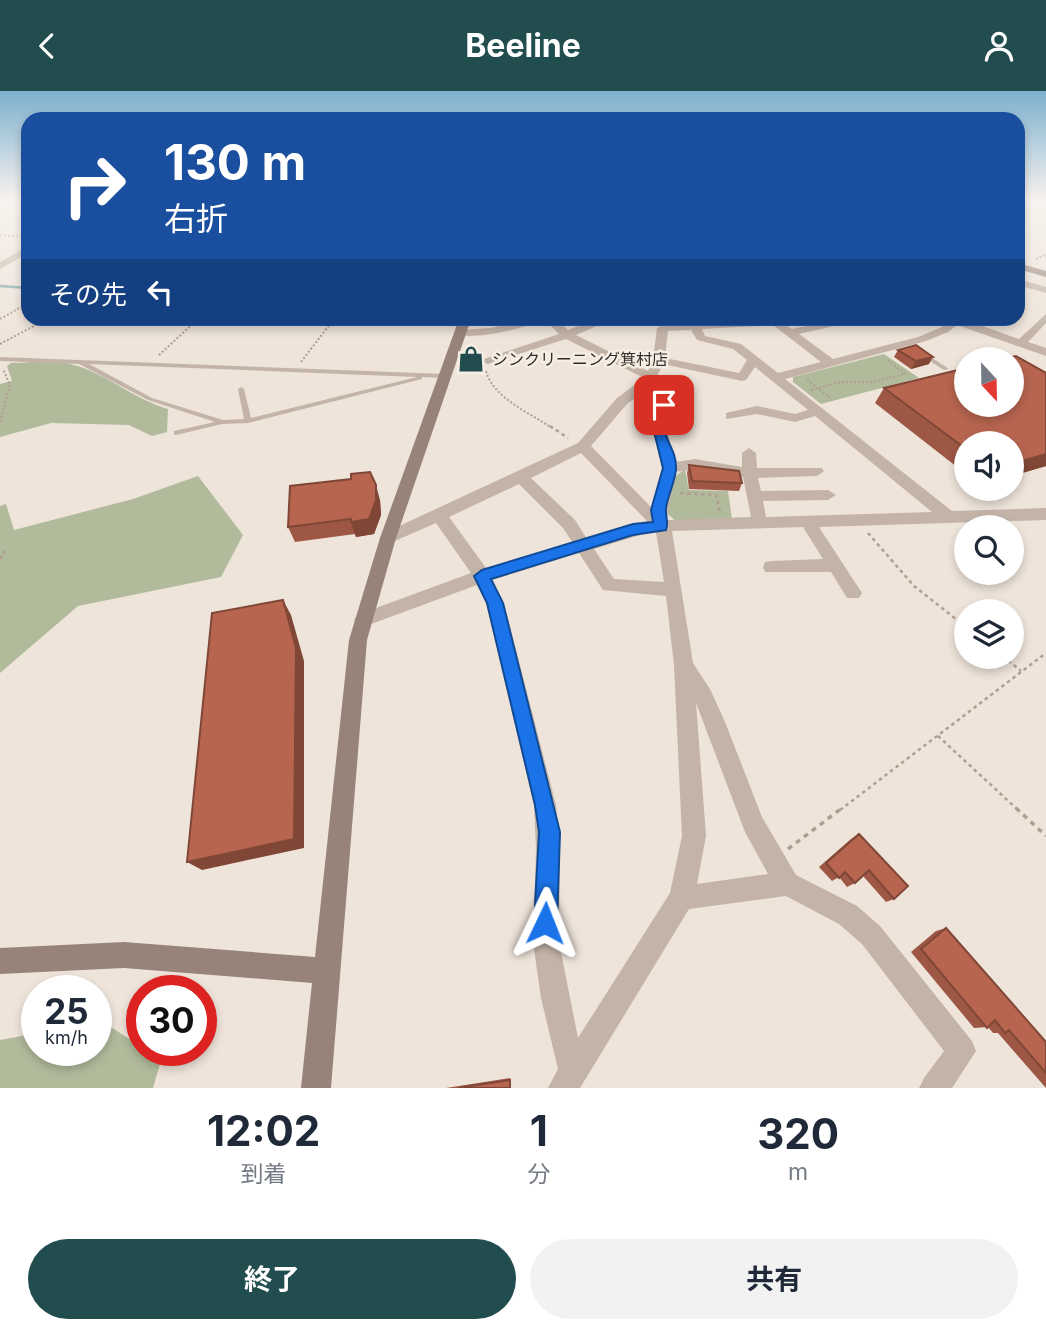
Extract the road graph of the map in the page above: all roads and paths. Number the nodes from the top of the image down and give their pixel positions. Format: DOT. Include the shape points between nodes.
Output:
graph roads {
  1 [pos="21,253"];
  2 [pos="0,266"];
  3 [pos="1025,268"];
  4 [pos="1046,274"];
  5 [pos="1025,284"];
  6 [pos="1046,290"];
  7 [pos="21,307"];
  8 [pos="0,319"];
  9 [pos="1044,321"];
  10 [pos="34,326"];
  11 [pos="190,326"];
  12 [pos="329,326"];
  13 [pos="462,326"];
  14 [pos="510,326"];
  15 [pos="557,326"];
  16 [pos="588,326"];
  17 [pos="695,326"];
  18 [pos="780,326"];
  19 [pos="820,326"];
  20 [pos="947,326"];
  21 [pos="973,326"];
  22 [pos="460,333"];
  23 [pos="790,333"];
  24 [pos="567,335"];
  25 [pos="1021,343"];
  26 [pos="0,344"];
  27 [pos="906,344"];
  28 [pos="876,351"];
  29 [pos="1046,352"];
  30 [pos="754,359"];
  31 [pos="74,360"];
  32 [pos="659,360"];
  33 [pos="484,361"];
  34 [pos="1,362"];
  35 [pos="150,363"];
  36 [pos="831,363"];
  37 [pos="946,369"];
  38 [pos="295,370"];
  39 [pos="712,371"];
  40 [pos="438,376"];
  41 [pos="651,377"];
  42 [pos="776,377"];
  43 [pos="807,380"];
  44 [pos="704,384"];
  45 [pos="818,388"];
  46 [pos="241,389"];
  47 [pos="798,394"];
  48 [pos="830,398"];
  49 [pos="819,411"];
  50 [pos="731,416"];
  51 [pos="248,421"];
  52 [pos="0,422"];
  53 [pos="223,422"];
  54 [pos="176,433"];
  55 [pos="583,446"];
  56 [pos="749,453"];
  57 [pos="669,468"];
  58 [pos="817,471"];
  59 [pos="751,473"];
  60 [pos="521,477"];
  61 [pos="663,487"];
  62 [pos="828,495"];
  63 [pos="754,496"];
  64 [pos="1046,514"];
  65 [pos="439,515"];
  66 [pos="950,518"];
  67 [pos="860,521"];
  68 [pos="809,523"];
  69 [pos="722,524"];
  70 [pos="761,524"];
  71 [pos="661,526"];
  72 [pos="388,538"];
  73 [pos="584,544"];
  74 [pos="5,551"];
  75 [pos="0,559"];
  76 [pos="836,565"];
  77 [pos="771,567"];
  78 [pos="482,576"];
  79 [pos="673,590"];
  80 [pos="853,593"];
  81 [pos="954,618"];
  82 [pos="363,620"];
  83 [pos="1046,653"];
  84 [pos="684,665"];
  85 [pos="1019,669"];
  86 [pos="1021,671"];
  87 [pos="939,736"];
  88 [pos="1046,836"];
  89 [pos="774,859"];
  90 [pos="786,884"];
  91 [pos="682,898"];
  92 [pos="0,961"];
  93 [pos="326,971"];
  94 [pos="568,1080"];
  95 [pos="316,1088"];
  96 [pos="934,1088"];
  1 -- 2 [label="street"];
  3 -- 4 [label="street"];
  5 -- 6 [label="street"];
  7 -- 8 [label="path"];
  9 -- 25 [label="street"];
  10 -- 26 [label="path"];
  11 -- 35 [label="path"];
  12 -- 38 [label="path"];
  13 -- 22 [label="street"];
  14 -- 22 [label="street"];
  15 -- 24 [label="street"];
  16 -- 24 [label="street"];
  17 -- 30 [label="street" via="701,338 737,346"];
  17 -- 32 [label="street" via="663,328"];
  18 -- 23 [label="street"];
  19 -- 23 [label="street"];
  20 -- 27 [label="street"];
  21 -- 25 [label="street"];
  22 -- 40 [label="street"];
  23 -- 36 [label="street"];
  24 -- 33 [label="street"];
  24 -- 41 [label="street"];
  25 -- 29 [label="street"];
  27 -- 28 [label="street"];
  27 -- 37 [label="lane"];
  28 -- 36 [label="street"];
  28 -- 45 [label="path" via="905,374"];
  30 -- 39 [label="street" via="742,377"];
  30 -- 42 [label="street"];
  31 -- 34 [label="lane"];
  31 -- 35 [label="lane"];
  31 -- 53 [label="lane" via="150,399"];
  32 -- 39 [label="street"];
  32 -- 41 [label="street"];
  33 -- 55 [label="path" via="489,383 497,391"];
  34 -- 52 [label="path" via="10,385"];
  35 -- 38 [label="lane"];
  36 -- 42 [label="street"];
  38 -- 40 [label="lane"];
  39 -- 44 [label="street"];
  40 -- 51 [label="lane"];
  40 -- 72 [label="street"];
  41 -- 55 [label="street" via="617,406"];
  41 -- 57 [label="street" via="670,392 657,419"];
  42 -- 47 [label="street"];
  43 -- 45 [label="path"];
  45 -- 47 [label="path"];
  45 -- 48 [label="path"];
  46 -- 51 [label="lane"];
  47 -- 49 [label="street"];
  49 -- 50 [label="street" via="795,418 757,410"];
  49 -- 66 [label="street"];
  51 -- 53 [label="lane"];
  53 -- 54 [label="lane"];
  55 -- 60 [label="street"];
  55 -- 71 [label="street"];
  56 -- 59 [label="street"];
  57 -- 59 [label="street" via="695,464"];
  57 -- 61 [label="street"];
  58 -- 59 [label="street"];
  59 -- 63 [label="street"];
  60 -- 65 [label="street"];
  60 -- 73 [label="street"];
  61 -- 69 [label="path" via="676,493 718,496"];
  61 -- 71 [label="street"];
  62 -- 63 [label="street"];
  63 -- 70 [label="street"];
  64 -- 66 [label="street"];
  65 -- 72 [label="street"];
  65 -- 78 [label="street"];
  66 -- 67 [label="street"];
  67 -- 68 [label="street"];
  67 -- 81 [label="path" via="914,586"];
  68 -- 70 [label="street"];
  68 -- 76 [label="street"];
  69 -- 70 [label="street"];
  69 -- 71 [label="street"];
  71 -- 73 [label="street" via="641,527"];
  71 -- 79 [label="street" via="667,539"];
  72 -- 82 [label="street"];
  73 -- 78 [label="street"];
  73 -- 79 [label="street" via="609,585"];
  74 -- 75 [label="path"];
  76 -- 77 [label="street"];
  76 -- 80 [label="street"];
  78 -- 82 [label="street"];
  78 -- 94 [label="street" via="495,603 550,832 545,923"];
  79 -- 84 [label="street"];
  82 -- 93 [label="street"];
  83 -- 86 [label="path"];
  84 -- 89 [label="street" via="703,695 753,824"];
  84 -- 91 [label="street" via="694,836"];
  85 -- 86 [label="path"];
  86 -- 87 [label="path"];
  87 -- 88 [label="path"];
  87 -- 89 [label="path"];
  89 -- 90 [label="street"];
  90 -- 91 [label="street"];
  90 -- 96 [label="street" via="848,915 870,935 962,1051"];
  91 -- 94 [label="street"];
  92 -- 93 [label="street" via="124,955"];
  93 -- 95 [label="street"];
}
